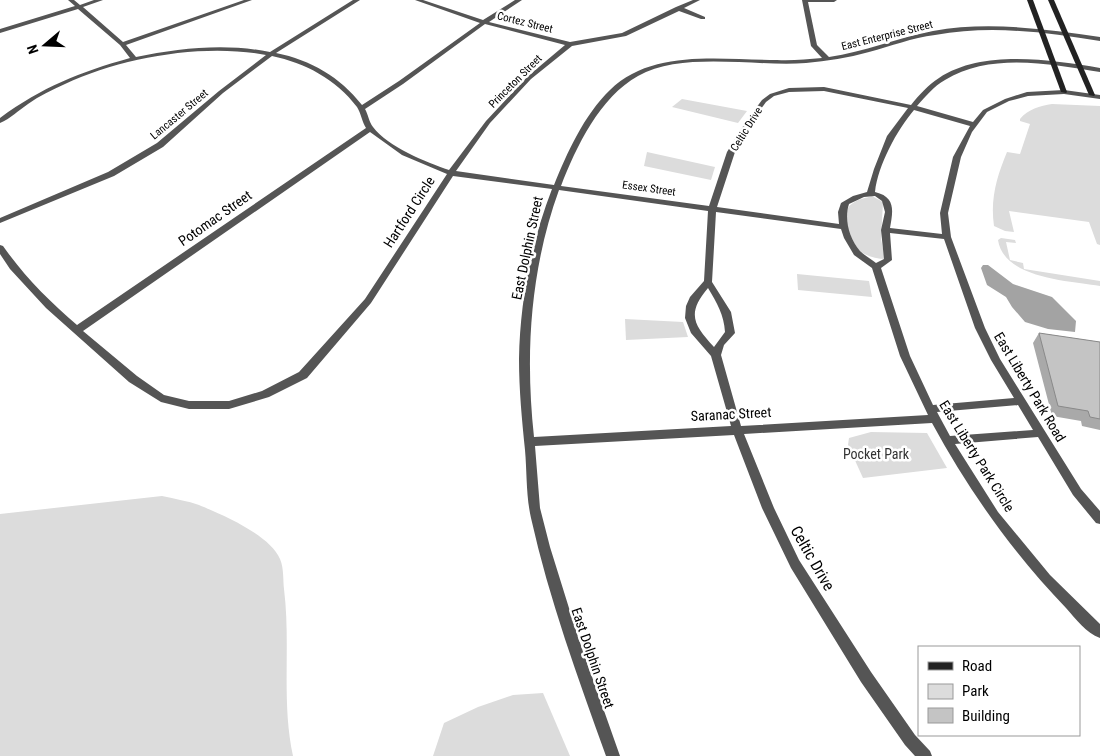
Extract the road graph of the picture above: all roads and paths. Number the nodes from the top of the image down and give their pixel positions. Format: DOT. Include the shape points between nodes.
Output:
graph roads {
  1 [pos="71,0"];
  2 [pos="100,0"];
  3 [pos="249,0"];
  4 [pos="357,0"];
  5 [pos="418,0"];
  6 [pos="520,0"];
  7 [pos="697,0"];
  8 [pos="805,0"];
  9 [pos="834,0"];
  10 [pos="1030,0"];
  11 [pos="1051,0"];
  12 [pos="78,7"];
  13 [pos="678,8"];
  14 [pos="703,18"];
  15 [pos="483,22"];
  16 [pos="0,31"];
  17 [pos="1041,31"];
  18 [pos="1066,33"];
  19 [pos="1100,39"];
  20 [pos="122,44"];
  21 [pos="570,44"];
  22 [pos="271,54"];
  23 [pos="134,59"];
  24 [pos="827,59"];
  25 [pos="1054,63"];
  26 [pos="1079,67"];
  27 [pos="1100,70"];
  28 [pos="1064,92"];
  29 [pos="1096,96"];
  30 [pos="913,107"];
  31 [pos="361,108"];
  32 [pos="0,121"];
  33 [pos="974,125"];
  34 [pos="370,129"];
  35 [pos="451,172"];
  36 [pos="555,187"];
  37 [pos="871,194"];
  38 [pos="712,208"];
  39 [pos="0,221"];
  40 [pos="844,227"];
  41 [pos="885,230"];
  42 [pos="946,237"];
  43 [pos="0,248"];
  44 [pos="876,267"];
  45 [pos="708,282"];
  46 [pos="76,331"];
  47 [pos="716,355"];
  48 [pos="1021,401"];
  49 [pos="932,414"];
  50 [pos="737,429"];
  51 [pos="1042,433"];
  52 [pos="947,440"];
  53 [pos="529,442"];
  54 [pos="1100,519"];
  55 [pos="1100,632"];
  56 [pos="613,756"];
  57 [pos="925,756"];
  1 -- 12 [label="street"];
  2 -- 12 [label="street"];
  3 -- 20 [label="street"];
  4 -- 22 [label="street, Lancaster Street"];
  5 -- 15 [label="street, Cortez Street"];
  6 -- 15 [label="street"];
  7 -- 13 [label="street"];
  8 -- 9 [label="street"];
  8 -- 24 [label="street" via="814,46"];
  10 -- 17 [label="street"];
  11 -- 18 [label="street"];
  12 -- 16 [label="street"];
  12 -- 20 [label="street"];
  13 -- 14 [label="street"];
  13 -- 21 [label="street" via="624,36"];
  15 -- 21 [label="street, Cortez Street"];
  15 -- 31 [label="street" via="393,89"];
  17 -- 18 [label="street, East Enterprise Street"];
  17 -- 24 [label="street, East Enterprise Street" via="936,32"];
  17 -- 25 [label="street"];
  18 -- 19 [label="street, East Enterprise Street"];
  18 -- 26 [label="street"];
  20 -- 23 [label="street"];
  21 -- 35 [label="street, Princeton Street" via="529,78 488,122"];
  22 -- 23 [label="street, Hartford Circle" via="212,50"];
  22 -- 31 [label="street, Hartford Circle" via="321,71 338,83"];
  22 -- 39 [label="street, Lancaster Street" via="220,92 160,145 111,174"];
  23 -- 32 [label="street, Hartford Circle" via="87,73 34,97"];
  24 -- 36 [label="street, East Dolphin Street" via="695,61 646,71 622,83 603,102"];
  25 -- 26 [label="street"];
  25 -- 28 [label="street"];
  25 -- 30 [label="street" via="1006,62 960,70 936,83"];
  26 -- 27 [label="street"];
  26 -- 29 [label="street"];
  28 -- 29 [label="street, East Liberty Park Road"];
  28 -- 33 [label="street, East Liberty Park Road" via="1027,94 998,103 985,111"];
  30 -- 33 [label="street, Celtic Drive"];
  30 -- 37 [label="street" via="889,141"];
  30 -- 38 [label="street, Celtic Drive" via="824,89 789,90 772,95 749,121 731,152"];
  31 -- 34 [label="street, Hartford Circle"];
  33 -- 42 [label="street, East Liberty Park Road" via="957,157 944,213"];
  34 -- 35 [label="street, Hartford Circle" via="416,161"];
  34 -- 46 [label="street, Potomac Street"];
  35 -- 36 [label="street, Essex Street"];
  35 -- 46 [label="street, Hartford Circle" via="368,301 303,375 265,394 229,405 189,405 161,398"];
  36 -- 38 [label="street, Essex Street"];
  36 -- 53 [label="street, East Dolphin Street" via="530,288 524,357"];
  37 -- 40 [label="street" via="845,203 842,212"];
  37 -- 41 [label="street" via="884,199 888,205"];
  38 -- 40 [label="street, Essex Street"];
  38 -- 45 [label="street, Celtic Drive"];
  40 -- 44 [label="street" via="857,253"];
  41 -- 42 [label="street"];
  41 -- 44 [label="street" via="888,260"];
  42 -- 48 [label="street, East Liberty Park Road" via="980,328"];
  43 -- 46 [label="street, Hartford Circle" via="13,267"];
  44 -- 49 [label="street, East Liberty Park Circle" via="905,356"];
  45 -- 47 [label="street" via="727,310 730,323 730,333 720,344"];
  45 -- 47 [label="street, Celtic Drive" via="695,297 690,318 694,331"];
  47 -- 50 [label="street, Celtic Drive"];
  48 -- 49 [label="street, Saranac Street"];
  48 -- 51 [label="street, East Liberty Park Road"];
  49 -- 50 [label="street, Saranac Street"];
  49 -- 52 [label="street, East Liberty Park Circle"];
  50 -- 53 [label="street, Saranac Street"];
  50 -- 57 [label="street, Celtic Drive" via="768,508 796,564 866,677"];
  51 -- 52 [label="street"];
  51 -- 54 [label="street, East Liberty Park Road" via="1077,492"];
  52 -- 55 [label="street, East Liberty Park Circle" via="994,515 1046,578"];
  53 -- 56 [label="street, East Dolphin Street" via="536,512 556,592"];
}
